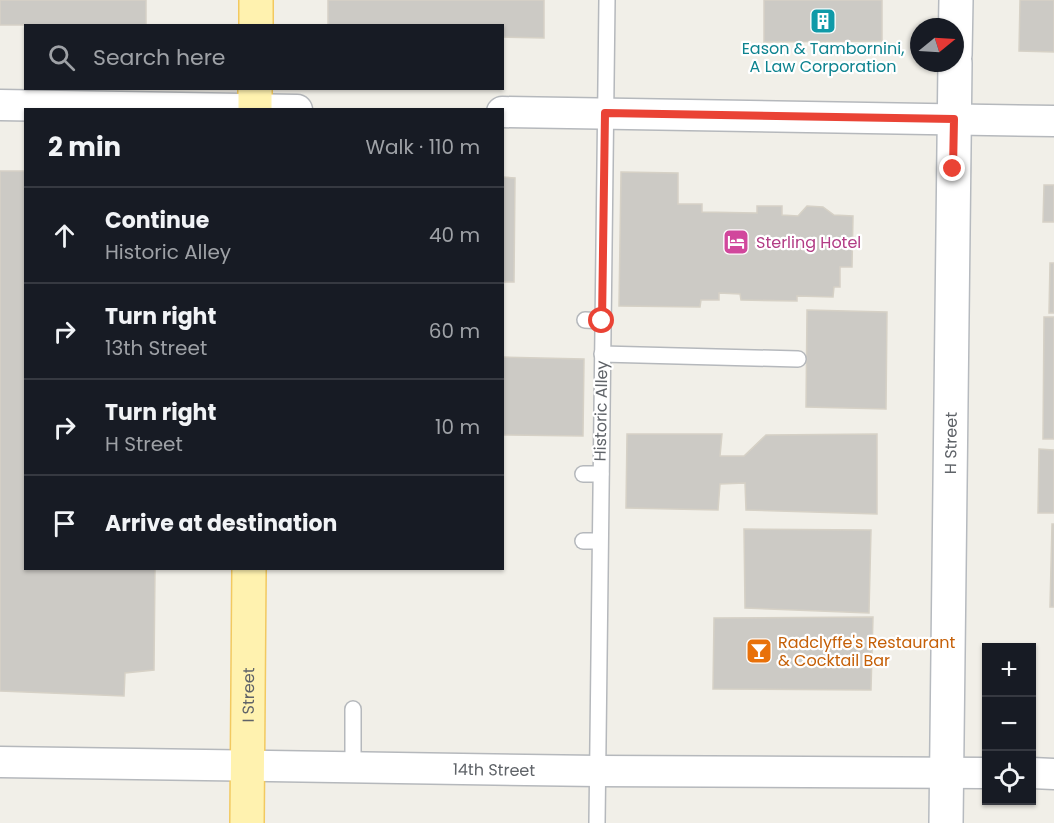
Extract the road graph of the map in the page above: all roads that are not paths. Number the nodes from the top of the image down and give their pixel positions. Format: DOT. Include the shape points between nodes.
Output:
graph roads {
  1 [pos="256,0"];
  2 [pos="606,0"];
  3 [pos="956,0"];
  4 [pos="956,18"];
  5 [pos="256,24"];
  6 [pos="955,72"];
  7 [pos="255,90"];
  8 [pos="0,105"];
  9 [pos="191,108"];
  10 [pos="255,108"];
  11 [pos="504,112"];
  12 [pos="605,113"];
  13 [pos="954,119"];
  14 [pos="1054,121"];
  15 [pos="585,320"];
  16 [pos="602,321"];
  17 [pos="602,354"];
  18 [pos="798,360"];
  19 [pos="583,474"];
  20 [pos="601,474"];
  21 [pos="583,541"];
  22 [pos="599,541"];
  23 [pos="249,570"];
  24 [pos="352,709"];
  25 [pos="0,762"];
  26 [pos="248,765"];
  27 [pos="352,766"];
  28 [pos="598,771"];
  29 [pos="946,772"];
  30 [pos="982,773"];
  31 [pos="1036,773"];
  32 [pos="1054,774"];
  33 [pos="247,823"];
  34 [pos="597,823"];
  35 [pos="946,823"];
  1 -- 5 [label="main road"];
  2 -- 12 [label="lane, Historic Alley"];
  3 -- 4 [label="main road"];
  6 -- 13 [label="main road, H Street"];
  7 -- 10 [label="main road"];
  8 -- 9 [label="street"];
  11 -- 12 [label="street"];
  12 -- 13 [label="street"];
  12 -- 16 [label="lane, Historic Alley"];
  13 -- 14 [label="street"];
  13 -- 29 [label="main road, H Street"];
  15 -- 16 [label="lane"];
  16 -- 17 [label="lane, Historic Alley"];
  17 -- 18 [label="lane"];
  17 -- 20 [label="lane, Historic Alley"];
  19 -- 20 [label="lane"];
  20 -- 22 [label="lane, Historic Alley"];
  21 -- 22 [label="lane"];
  22 -- 28 [label="lane, Historic Alley"];
  23 -- 26 [label="main road, I Street"];
  24 -- 27 [label="lane"];
  25 -- 26 [label="street, 14th Street"];
  26 -- 27 [label="street, 14th Street"];
  26 -- 33 [label="main road, I Street"];
  27 -- 28 [label="street, 14th Street"];
  28 -- 29 [label="street, 14th Street"];
  28 -- 34 [label="lane, Historic Alley"];
  29 -- 30 [label="street, 14th Street"];
  29 -- 35 [label="main road, H Street"];
  31 -- 32 [label="street"];
}
